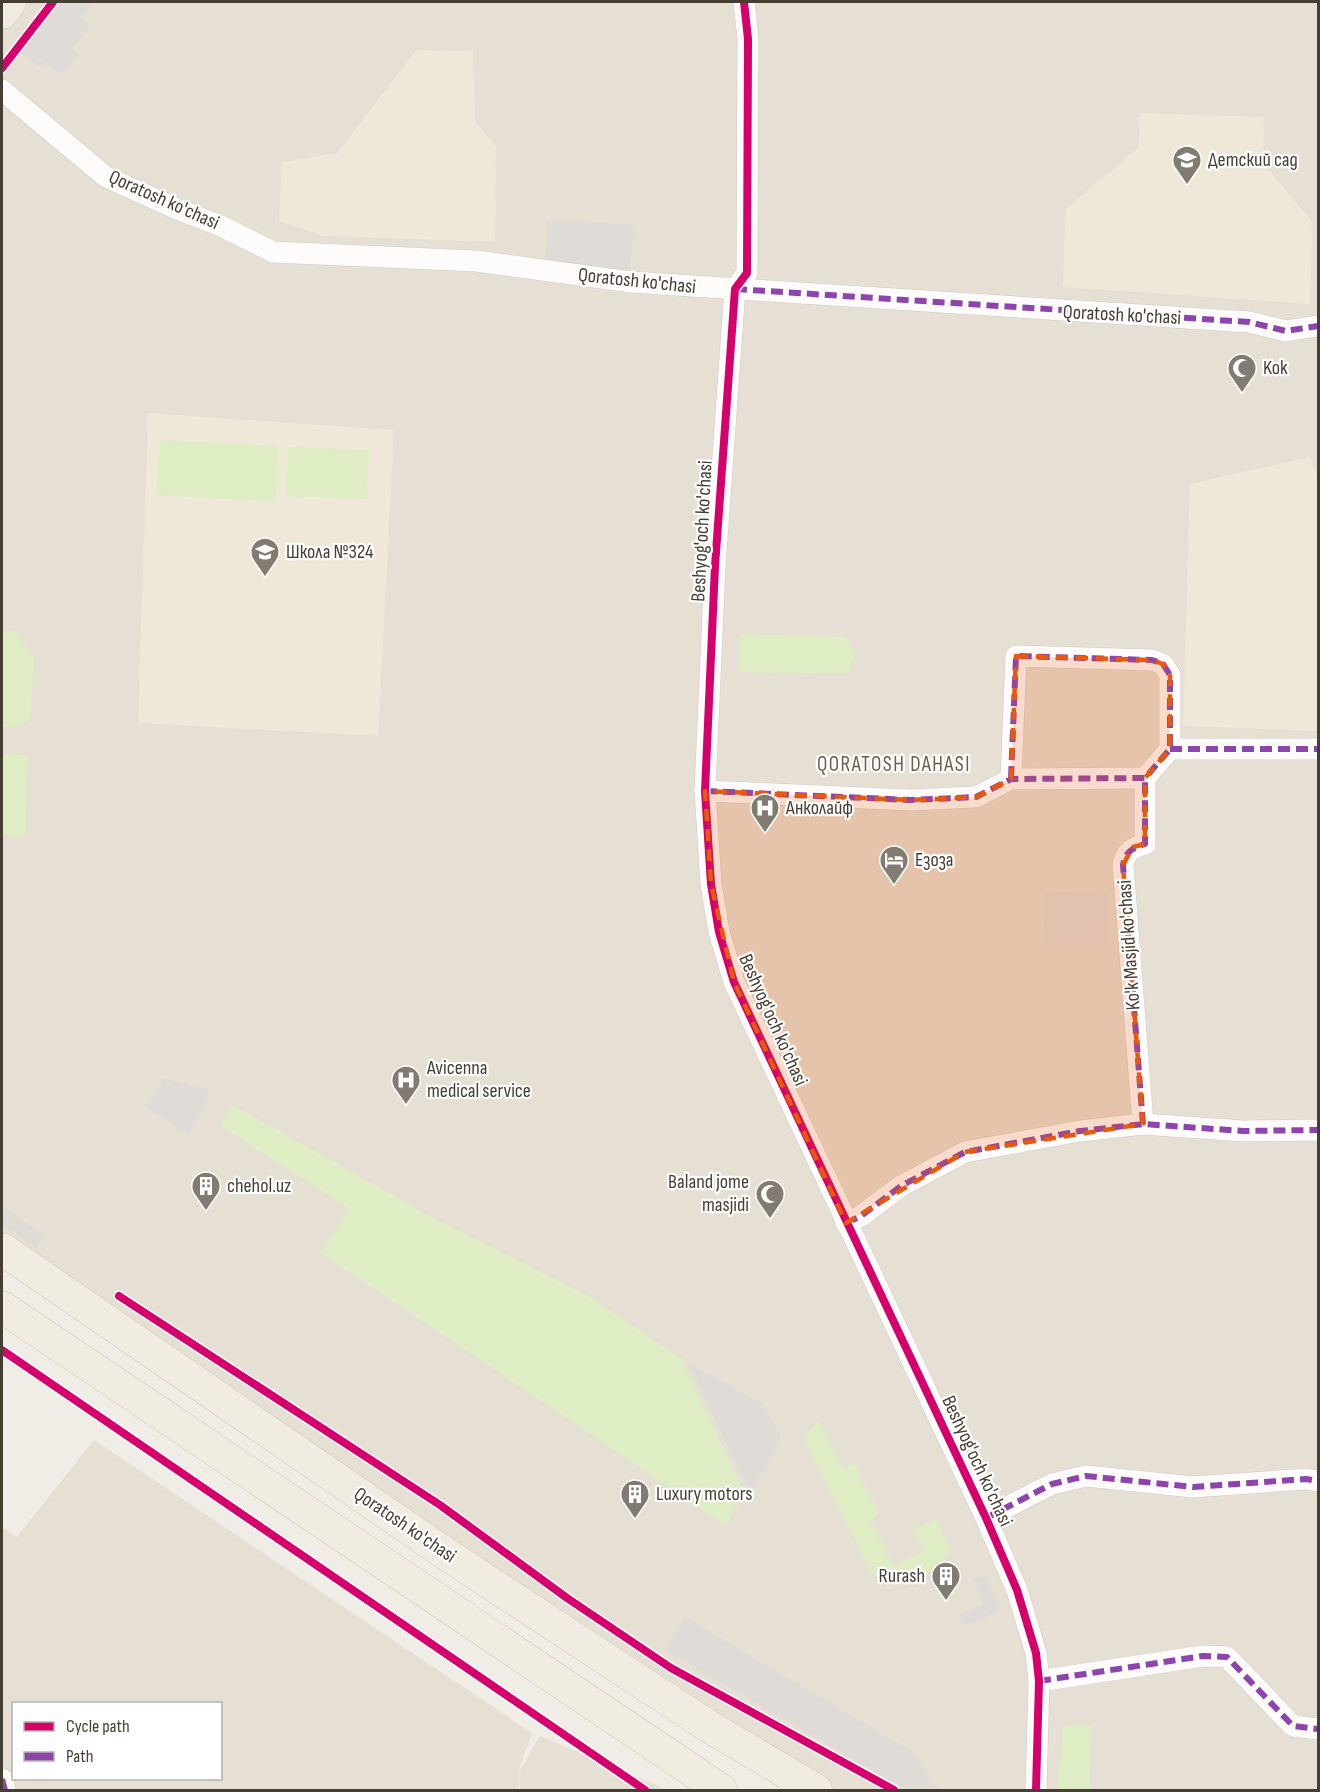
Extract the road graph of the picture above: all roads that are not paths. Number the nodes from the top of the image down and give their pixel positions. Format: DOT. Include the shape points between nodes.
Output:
graph roads {
  1 [pos="10,2"];
  2 [pos="744,2"];
  3 [pos="2,13"];
  4 [pos="2,90"];
  5 [pos="735,289"];
  6 [pos="1318,326"];
  7 [pos="1170,749"];
  8 [pos="1318,749"];
  9 [pos="1145,778"];
  10 [pos="1011,779"];
  11 [pos="705,791"];
  12 [pos="1143,1124"];
  13 [pos="1318,1130"];
  14 [pos="846,1223"];
  15 [pos="2,1249"];
  16 [pos="2,1307"];
  17 [pos="1318,1480"];
  18 [pos="986,1518"];
  19 [pos="1039,1680"];
  20 [pos="1318,1729"];
  21 [pos="745,1749"];
  22 [pos="2,1779"];
  23 [pos="5,1791"];
  24 [pos="722,1791"];
  25 [pos="816,1791"];
  26 [pos="1036,1791"];
  1 -- 3 [label="main road"];
  2 -- 5 [label="street, Beshyog'och ko'chasi" via="748,39 747,273"];
  4 -- 5 [label="street, Qoratosh ko'chasi" via="106,177 273,252 476,261 631,282"];
  5 -- 6 [label="street, Qoratosh ko'chasi" via="1249,322 1286,331"];
  5 -- 11 [label="street, Beshyog'och ko'chasi" via="716,555"];
  7 -- 8 [label="street"];
  7 -- 9 [label="street"];
  7 -- 10 [label="street" via="1170,675 1163,664 1152,660 1016,656"];
  9 -- 10 [label="street"];
  9 -- 12 [label="street, Ko'k Masjid ko'chasi" via="1145,844 1133,847 1125,855 1123,865"];
  10 -- 11 [label="street" via="976,797 911,800"];
  11 -- 14 [label="street, Beshyog'och ko'chasi" via="711,884 719,932 734,982"];
  12 -- 13 [label="street" via="1243,1131"];
  12 -- 14 [label="street" via="965,1152 901,1186"];
  14 -- 18 [label="street, Beshyog'och ko'chasi"];
  15 -- 21 [label="main road, Qoratosh ko'chasi" via="449,1556"];
  16 -- 24 [label="main road"];
  17 -- 18 [label="street" via="1193,1487 1086,1476 1052,1484"];
  18 -- 19 [label="street, Beshyog'och ko'chasi" via="1024,1612"];
  19 -- 20 [label="street" via="1203,1656 1227,1657 1293,1726"];
  19 -- 26 [label="street, Beshyog'och ko'chasi"];
  21 -- 24 [label="main road"];
  21 -- 25 [label="main road, Qoratosh ko'chasi"];
  22 -- 23 [label="street"];
}
